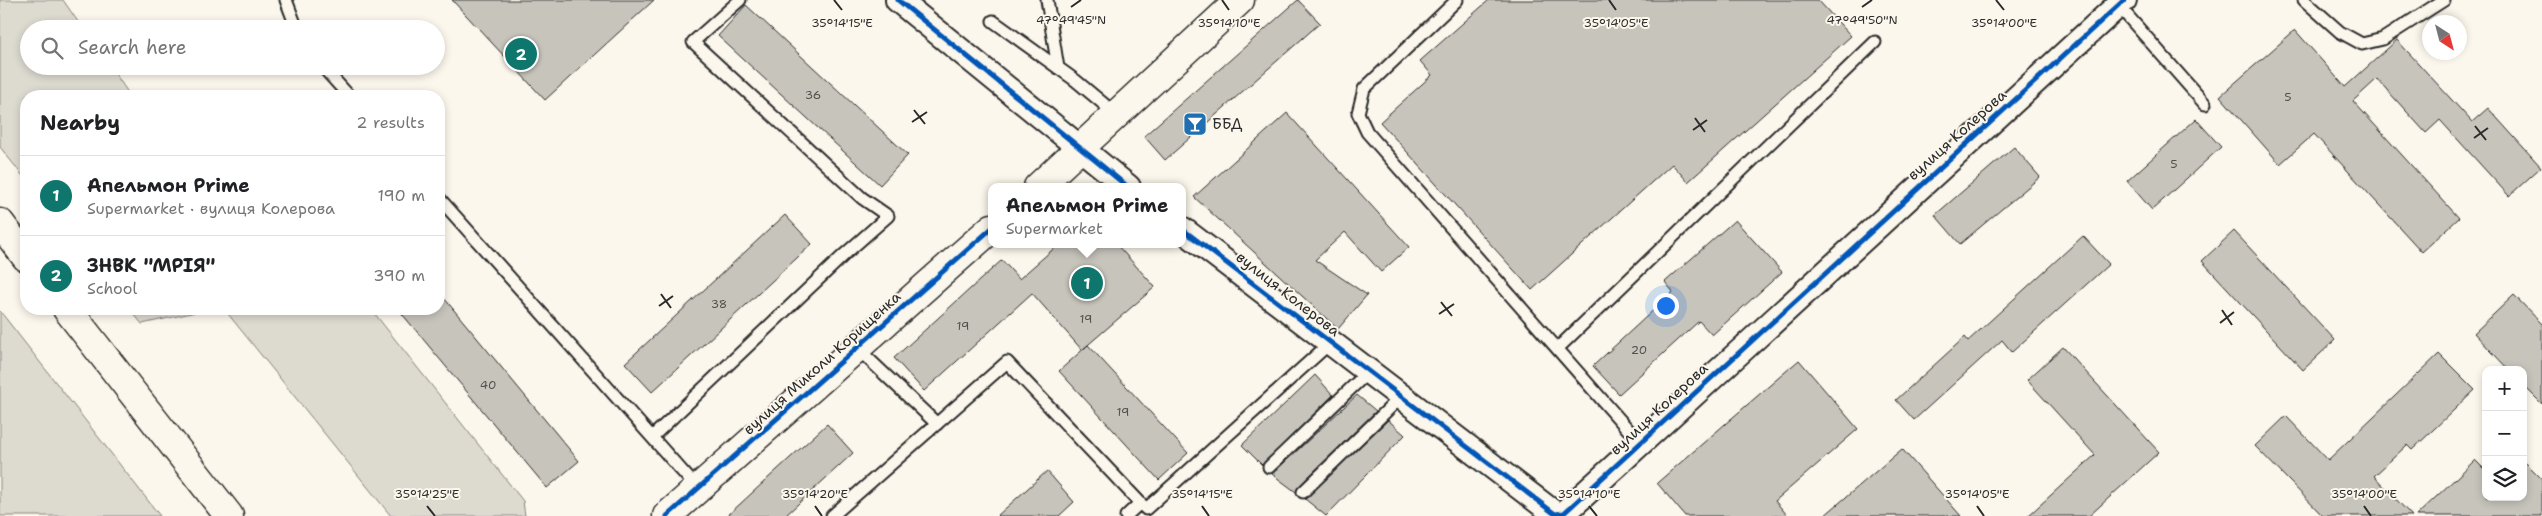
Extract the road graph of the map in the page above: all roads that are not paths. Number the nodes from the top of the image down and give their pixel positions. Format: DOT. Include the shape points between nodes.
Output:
graph roads {
  1 [pos="286,0"];
  2 [pos="740,0"];
  3 [pos="898,0"];
  4 [pos="1047,0"];
  5 [pos="1240,0"];
  6 [pos="1457,0"];
  7 [pos="2304,0"];
  8 [pos="2444,0"];
  9 [pos="2121,3"];
  10 [pos="294,20"];
  11 [pos="993,20"];
  12 [pos="1876,42"];
  13 [pos="1058,68"];
  14 [pos="330,75"];
  15 [pos="344,90"];
  16 [pos="2205,104"];
  17 [pos="1117,115"];
  18 [pos="1080,150"];
  19 [pos="1043,183"];
  20 [pos="1123,183"];
  21 [pos="445,205"];
  22 [pos="0,223"];
  23 [pos="1186,231"];
  24 [pos="988,232"];
  25 [pos="20,249"];
  26 [pos="72,315"];
  27 [pos="1330,343"];
  28 [pos="857,348"];
  29 [pos="1558,348"];
  30 [pos="1368,372"];
  31 [pos="1400,397"];
  32 [pos="937,424"];
  33 [pos="652,437"];
  34 [pos="1640,443"];
  35 [pos="1269,467"];
  36 [pos="699,490"];
  37 [pos="1303,492"];
  38 [pos="1140,503"];
  39 [pos="229,516"];
  40 [pos="667,516"];
  41 [pos="832,516"];
  42 [pos="1126,516"];
  1 -- 10 [label="lane"];
  2 -- 33 [label="lane" via="693,42 862,198 888,216"];
  3 -- 18 [label="street"];
  4 -- 13 [label="lane"];
  5 -- 17 [label="main road"];
  6 -- 29 [label="lane" via="1364,88 1358,112 1367,132"];
  7 -- 8 [label="lane" via="2340,32 2362,44 2382,39"];
  9 -- 16 [label="lane"];
  9 -- 34 [label="street, вулиця Колерова"];
  11 -- 13 [label="lane"];
  12 -- 29 [label="lane"];
  13 -- 17 [label="lane"];
  14 -- 15 [label="lane"];
  17 -- 18 [label="main road"];
  18 -- 19 [label="main road"];
  18 -- 20 [label="street"];
  21 -- 33 [label="lane"];
  22 -- 25 [label="main road"];
  23 -- 27 [label="street, вулиця Колерова"];
  24 -- 28 [label="main road, вулиця Миколи Корищенка"];
  26 -- 39 [label="main road"];
  27 -- 30 [label="street, вулиця Колерова"];
  27 -- 38 [label="lane" via="1146,509"];
  28 -- 32 [label="lane"];
  28 -- 36 [label="main road, вулиця Миколи Корищенка"];
  29 -- 34 [label="lane"];
  30 -- 31 [label="street, вулиця Колерова"];
  30 -- 35 [label="lane"];
  31 -- 34 [label="street, вулиця Колерова" via="1554,514 1564,513"];
  31 -- 37 [label="lane"];
  32 -- 38 [label="lane" via="1007,362"];
  32 -- 41 [label="lane"];
  33 -- 36 [label="lane"];
  36 -- 40 [label="main road, вулиця Миколи Корищенка"];
  38 -- 42 [label="lane"];
}
